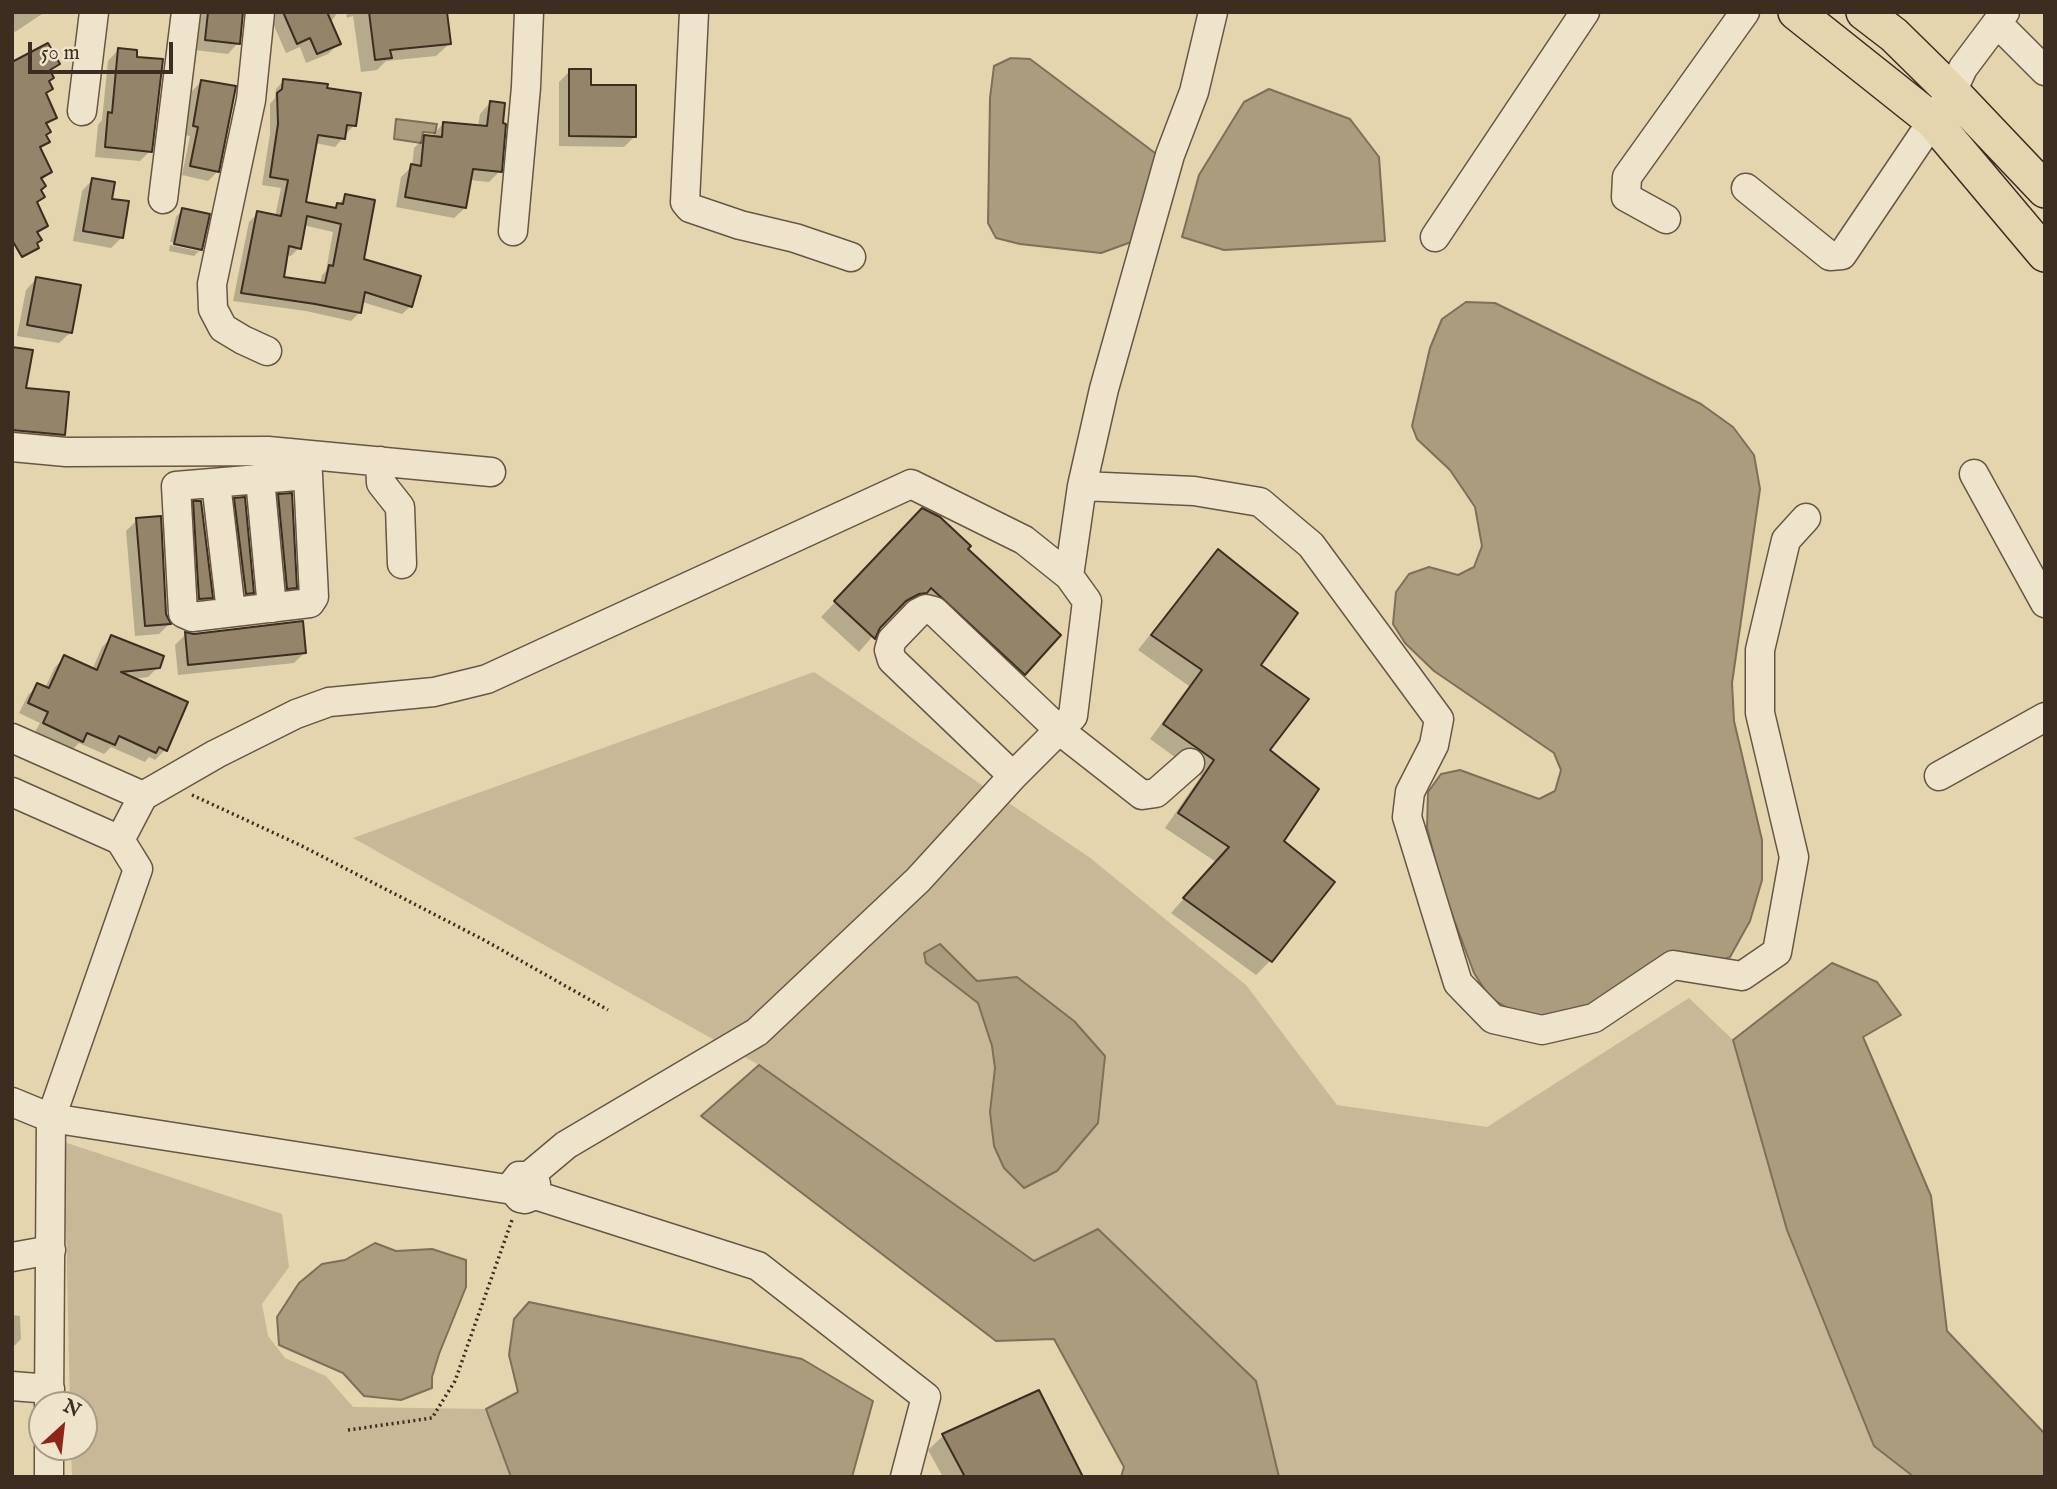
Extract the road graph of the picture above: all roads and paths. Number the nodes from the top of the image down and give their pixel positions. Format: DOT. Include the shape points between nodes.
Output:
graph roads {
  1 [pos="94,12"];
  2 [pos="186,12"];
  3 [pos="260,12"];
  4 [pos="529,12"];
  5 [pos="694,12"];
  6 [pos="1213,12"];
  7 [pos="1585,12"];
  8 [pos="1745,12"];
  9 [pos="1796,12"];
  10 [pos="1864,12"];
  11 [pos="2001,18"];
  12 [pos="2045,72"];
  13 [pos="1952,92"];
  14 [pos="82,111"];
  15 [pos="1933,121"];
  16 [pos="1746,188"];
  17 [pos="2045,190"];
  18 [pos="163,199"];
  19 [pos="1666,219"];
  20 [pos="513,231"];
  21 [pos="1435,237"];
  22 [pos="2045,254"];
  23 [pos="850,257"];
  24 [pos="267,351"];
  25 [pos="12,447"];
  26 [pos="380,461"];
  27 [pos="308,465"];
  28 [pos="491,472"];
  29 [pos="1974,474"];
  30 [pos="260,479"];
  31 [pos="216,483"];
  32 [pos="1082,486"];
  33 [pos="1806,519"];
  34 [pos="402,564"];
  35 [pos="1069,576"];
  36 [pos="2045,603"];
  37 [pos="272,608"];
  38 [pos="231,612"];
  39 [pos="2045,717"];
  40 [pos="1059,730"];
  41 [pos="12,738"];
  42 [pos="1190,763"];
  43 [pos="1013,776"];
  44 [pos="1939,776"];
  45 [pos="153,789"];
  46 [pos="12,792"];
  47 [pos="120,840"];
  48 [pos="608,1010"];
  49 [pos="12,1102"];
  50 [pos="51,1118"];
  51 [pos="524,1190"];
  52 [pos="51,1250"];
  53 [pos="12,1257"];
  54 [pos="12,1386"];
  55 [pos="29,1391"];
  56 [pos="49,1391"];
  57 [pos="348,1430"];
  58 [pos="905,1477"];
  1 -- 14 [label="street"];
  2 -- 18 [label="street"];
  3 -- 24 [label="street" via="251,100 212,284 213,309 223,328"];
  4 -- 20 [label="street"];
  5 -- 23 [label="street" via="685,202 690,208 740,225"];
  6 -- 32 [label="street" via="1194,92 1142,247"];
  7 -- 21 [label="street"];
  8 -- 19 [label="street" via="1626,177 1626,197"];
  9 -- 15 [label="main road"];
  10 -- 13 [label="main road"];
  11 -- 12 [label="street"];
  11 -- 13 [label="street" via="1963,68"];
  13 -- 15 [label="street"];
  13 -- 17 [label="main road"];
  15 -- 16 [label="street" via="1842,255 1830,256"];
  15 -- 22 [label="main road"];
  25 -- 27 [label="street" via="66,452 268,451"];
  26 -- 27 [label="street"];
  26 -- 28 [label="street"];
  26 -- 34 [label="street" via="382,482 400,507"];
  27 -- 30 [label="street"];
  27 -- 37 [label="street" via="314,597 310,603"];
  29 -- 36 [label="street"];
  30 -- 31 [label="street"];
  30 -- 37 [label="street"];
  31 -- 38 [label="street"];
  31 -- 38 [label="street" via="176,486 183,613 192,617"];
  32 -- 33 [label="street" via="1194,491 1260,502 1311,545 1439,719 1434,745 1410,792 1408,817 1458,983 1493,1019 1542,1030 1594,1018 1673,965 1742,976 1777,952 1794,857 1760,713 1760,650 1786,540"];
  32 -- 35 [label="street"];
  35 -- 40 [label="street" via="1087,601 1073,716"];
  35 -- 45 [label="street" via="1024,540 911,484 487,679 434,692 329,702 296,714"];
  37 -- 38 [label="street"];
  39 -- 44 [label="street"];
  40 -- 42 [label="street" via="1142,795 1156,793"];
  40 -- 43 [label="street"];
  40 -- 43 [label="street" via="934,611 918,613 892,640 892,660"];
  41 -- 45 [label="street"];
  43 -- 51 [label="street" via="918,880 757,1032 566,1145"];
  45 -- 47 [label="street"];
  45 -- 48 [label="path" via="300,845"];
  46 -- 47 [label="street"];
  47 -- 50 [label="street" via="138,869"];
  49 -- 50 [label="street"];
  50 -- 51 [label="street"];
  50 -- 52 [label="street"];
  51 -- 57 [label="path" via="455,1381 432,1418"];
  51 -- 58 [label="street" via="758,1266 926,1397"];
  52 -- 53 [label="street"];
  52 -- 56 [label="street"];
  54 -- 55 [label="street"];
}
